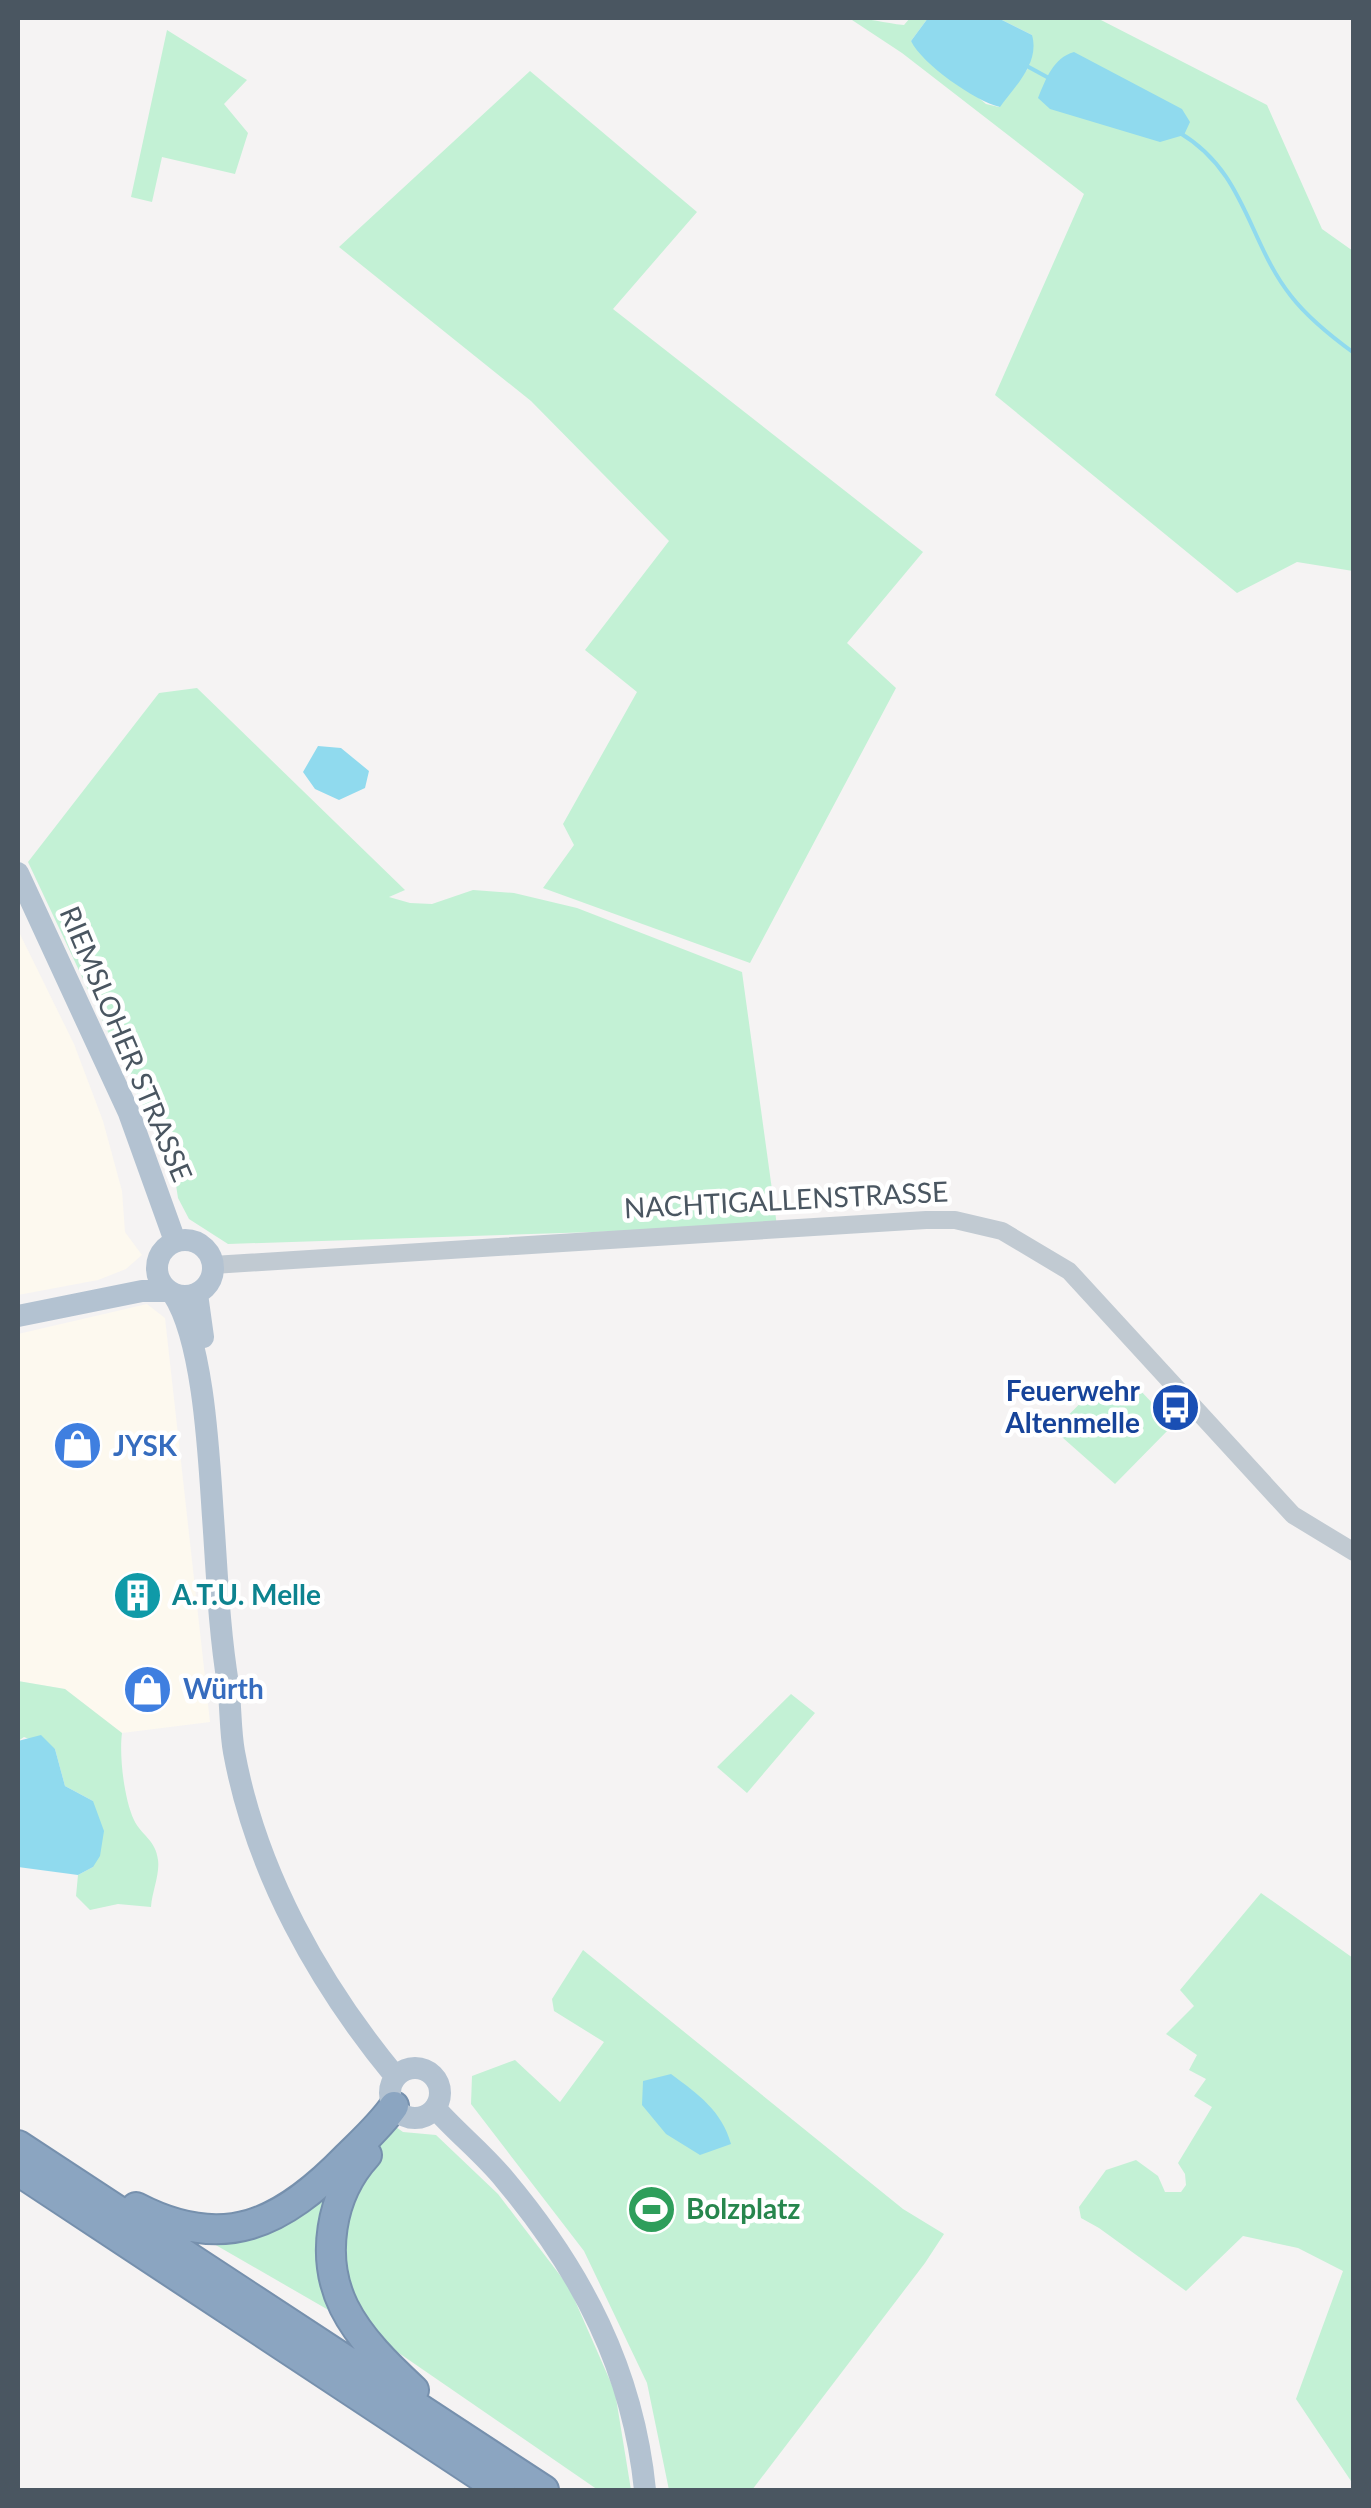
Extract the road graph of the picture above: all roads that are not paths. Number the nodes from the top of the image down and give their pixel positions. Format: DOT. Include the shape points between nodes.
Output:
graph roads {
  1 [pos="18,873"];
  2 [pos="176,1241"];
  3 [pos="157,1262"];
  4 [pos="213,1265"];
  5 [pos="170,1292"];
  6 [pos="198,1294"];
  7 [pos="18,1307"];
  8 [pos="18,1316"];
  9 [pos="1354,1552"];
  10 [pos="228,1684"];
  11 [pos="400,2072"];
  12 [pos="435,2108"];
  13 [pos="401,2112"];
  14 [pos="18,2144"];
  15 [pos="18,2171"];
  16 [pos="370,2404"];
  17 [pos="466,2439"];
  18 [pos="472,2490"];
  19 [pos="501,2490"];
  20 [pos="544,2490"];
  21 [pos="645,2490"];
  1 -- 2 [label="main road, RIEMSLOHER STRASSE" via="128,1113"];
  2 -- 3 [label="main road"];
  2 -- 4 [label="main road" via="202,1246"];
  3 -- 5 [label="main road" via="157,1275"];
  3 -- 7 [label="main road" via="138,1276"];
  4 -- 6 [label="main road"];
  4 -- 9 [label="street, NACHTIGALLENSTRASSE" via="926,1220 1002,1231 1069,1271 1294,1515"];
  5 -- 6 [label="main road"];
  5 -- 8 [label="main road" via="142,1291"];
  5 -- 10 [label="main road" via="186,1319 204,1412"];
  6 -- 10 [label="main road" via="216,1404"];
  10 -- 11 [label="main road" via="234,1752 268,1870 320,1970"];
  11 -- 12 [label="main road" via="423,2068 437,2080"];
  11 -- 13 [label="main road" via="390,2091"];
  12 -- 13 [label="main road" via="422,2117"];
  12 -- 21 [label="main road" via="503,2178 564,2257 628,2390"];
  13 -- 14 [label="highway" via="293,2206 235,2229 191,2228 157,2218"];
  13 -- 17 [label="highway" via="340,2196 330,2235 333,2273 366,2340"];
  14 -- 17 [label="highway"];
  15 -- 16 [label="highway"];
  16 -- 18 [label="highway"];
  16 -- 19 [label="highway"];
  17 -- 20 [label="highway"];
}
